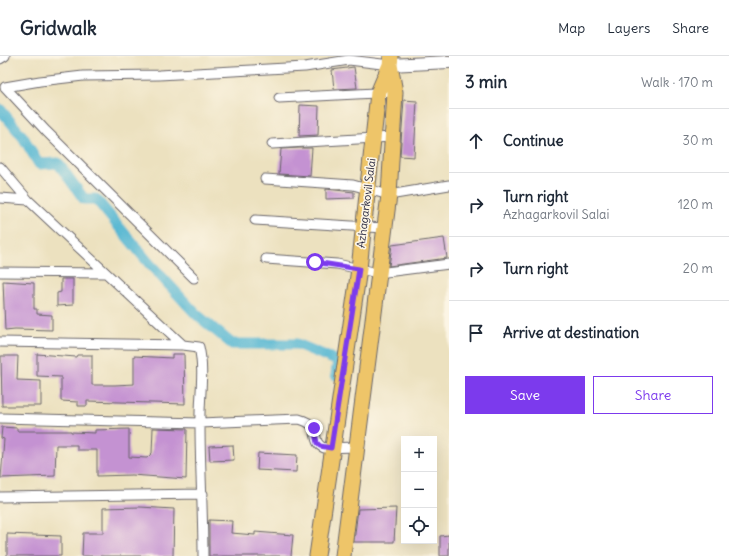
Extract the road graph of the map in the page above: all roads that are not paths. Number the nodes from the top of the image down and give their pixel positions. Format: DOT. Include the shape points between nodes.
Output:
graph roads {
  1 [pos="5,56"];
  2 [pos="0,59"];
  3 [pos="391,60"];
  4 [pos="449,62"];
  5 [pos="395,92"];
  6 [pos="378,93"];
  7 [pos="279,98"];
  8 [pos="392,137"];
  9 [pos="374,138"];
  10 [pos="272,144"];
  11 [pos="0,167"];
  12 [pos="265,179"];
  13 [pos="449,185"];
  14 [pos="368,189"];
  15 [pos="389,195"];
  16 [pos="0,198"];
  17 [pos="28,200"];
  18 [pos="255,220"];
  19 [pos="362,227"];
  20 [pos="384,228"];
  21 [pos="266,259"];
  22 [pos="449,264"];
  23 [pos="359,269"];
  24 [pos="0,272"];
  25 [pos="106,273"];
  26 [pos="378,273"];
  27 [pos="194,278"];
  28 [pos="349,332"];
  29 [pos="370,337"];
  30 [pos="0,342"];
  31 [pos="183,345"];
  32 [pos="0,418"];
  33 [pos="200,423"];
  34 [pos="356,447"];
  35 [pos="328,448"];
  36 [pos="203,494"];
  37 [pos="0,497"];
  38 [pos="203,556"];
  39 [pos="317,556"];
  40 [pos="343,556"];
  1 -- 2 [label="street"];
  3 -- 4 [label="street"];
  3 -- 5 [label="main road, Azhagarkovil Salai"];
  3 -- 6 [label="main road, Azhagarkovil Salai"];
  3 -- 27 [label="street" via="349,60 305,66 83,76 5,87"];
  5 -- 6 [label="street"];
  5 -- 8 [label="main road, Azhagarkovil Salai"];
  6 -- 7 [label="street"];
  6 -- 9 [label="main road, Azhagarkovil Salai"];
  8 -- 9 [label="street"];
  8 -- 15 [label="main road, Azhagarkovil Salai"];
  9 -- 10 [label="street"];
  9 -- 14 [label="main road, Azhagarkovil Salai"];
  11 -- 17 [label="street"];
  12 -- 14 [label="street" via="353,185"];
  13 -- 15 [label="street"];
  14 -- 15 [label="street"];
  14 -- 19 [label="main road, Azhagarkovil Salai"];
  15 -- 20 [label="main road, Azhagarkovil Salai"];
  16 -- 17 [label="street"];
  17 -- 25 [label="street"];
  18 -- 19 [label="street"];
  19 -- 20 [label="street"];
  19 -- 23 [label="main road, Azhagarkovil Salai"];
  20 -- 26 [label="main road, Azhagarkovil Salai"];
  21 -- 23 [label="street" via="337,264"];
  22 -- 26 [label="street"];
  23 -- 26 [label="street"];
  23 -- 28 [label="main road, Azhagarkovil Salai"];
  24 -- 25 [label="street"];
  25 -- 31 [label="street"];
  26 -- 29 [label="main road, Azhagarkovil Salai"];
  28 -- 29 [label="main road"];
  28 -- 35 [label="main road, Azhagarkovil Salai"];
  29 -- 34 [label="main road, Azhagarkovil Salai"];
  30 -- 31 [label="street"];
  31 -- 33 [label="street" via="199,347 202,399"];
  32 -- 33 [label="street"];
  33 -- 35 [label="street" via="300,419 309,421 314,428 317,443"];
  33 -- 36 [label="street"];
  34 -- 35 [label="street"];
  34 -- 40 [label="main road, Azhagarkovil Salai"];
  35 -- 39 [label="main road, Azhagarkovil Salai"];
  36 -- 37 [label="street"];
  36 -- 38 [label="street"];
}
